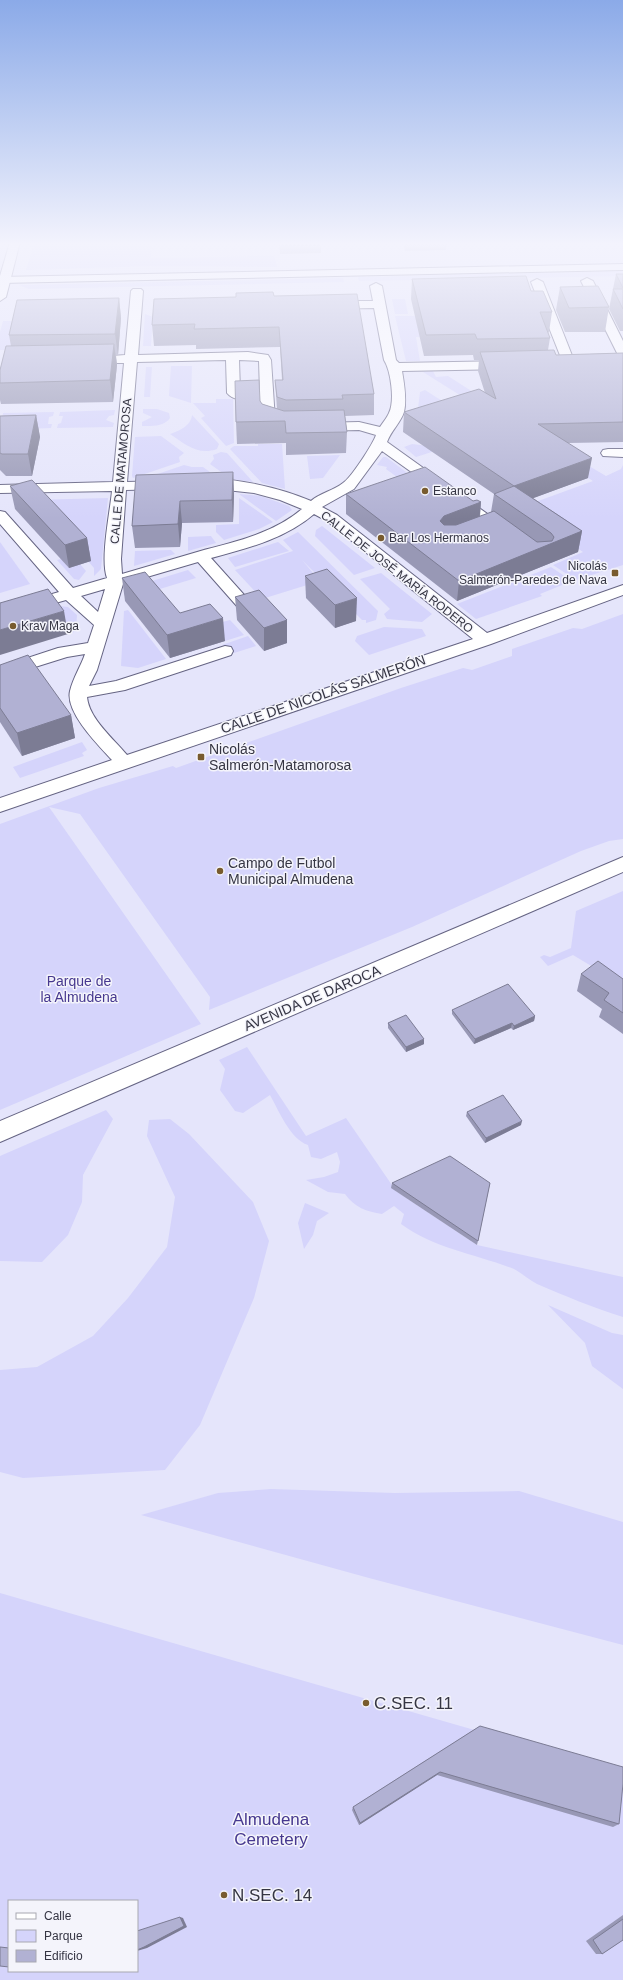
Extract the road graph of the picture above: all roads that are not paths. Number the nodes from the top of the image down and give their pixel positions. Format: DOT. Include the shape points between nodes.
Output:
graph roads {
  1 [pos="129,334"];
  2 [pos="385,334"];
  3 [pos="556,334"];
  4 [pos="610,334"];
  5 [pos="232,356"];
  6 [pos="102,359"];
  7 [pos="131,359"];
  8 [pos="620,359"];
  9 [pos="569,363"];
  10 [pos="584,363"];
  11 [pos="517,364"];
  12 [pos="554,364"];
  13 [pos="395,368"];
  14 [pos="268,396"];
  15 [pos="381,438"];
  16 [pos="608,453"];
  17 [pos="623,453"];
  18 [pos="120,486"];
  19 [pos="0,489"];
  20 [pos="313,507"];
  21 [pos="0,515"];
  22 [pos="493,524"];
  23 [pos="474,531"];
  24 [pos="517,541"];
  25 [pos="202,557"];
  26 [pos="116,580"];
  27 [pos="623,590"];
  28 [pos="69,594"];
  29 [pos="249,610"];
  30 [pos="0,614"];
  31 [pos="102,624"];
  32 [pos="484,640"];
  33 [pos="95,647"];
  34 [pos="225,651"];
  35 [pos="0,673"];
  36 [pos="78,693"];
  37 [pos="124,763"];
  38 [pos="0,805"];
  39 [pos="623,864"];
  40 [pos="0,1132"];
  1 -- 7 [label="street, CALLE DE MATAMOROSA"];
  2 -- 13 [label="street" via="390,360"];
  3 -- 9 [label="street"];
  4 -- 8 [label="street"];
  5 -- 7 [label="street"];
  5 -- 14 [label="street" via="264,358"];
  5 -- 14 [label="street" via="234,394"];
  6 -- 7 [label="street"];
  7 -- 18 [label="street, CALLE DE MATAMOROSA"];
  9 -- 10 [label="street"];
  9 -- 12 [label="street"];
  11 -- 13 [label="street"];
  13 -- 15 [label="street" via="399,404 394,419"];
  14 -- 15 [label="street" via="269,422 278,426 368,427"];
  15 -- 20 [label="street" via="349,486 321,500"];
  15 -- 22 [label="street"];
  16 -- 17 [label="street"];
  18 -- 19 [label="street, CALLE DE JOSÉ MARÍA RODERO"];
  18 -- 20 [label="street, CALLE DE JOSÉ MARÍA RODERO" via="238,485 258,488"];
  18 -- 26 [label="street, CALLE DE MATAMOROSA" via="113,559"];
  20 -- 25 [label="street" via="279,531"];
  20 -- 32 [label="street, CALLE DE JOSÉ MARÍA RODERO" via="332,518"];
  21 -- 28 [label="street"];
  22 -- 23 [label="street"];
  22 -- 24 [label="street"];
  25 -- 26 [label="street"];
  25 -- 29 [label="street"];
  26 -- 28 [label="street"];
  26 -- 31 [label="street, CALLE DE MATAMOROSA"];
  27 -- 32 [label="street, CALLE DE NICOLÁS SALMERÓN"];
  28 -- 30 [label="street"];
  28 -- 31 [label="street"];
  31 -- 33 [label="street, CALLE DE MATAMOROSA"];
  32 -- 37 [label="street, CALLE DE NICOLÁS SALMERÓN"];
  33 -- 35 [label="street" via="64,652"];
  33 -- 36 [label="street, CALLE DE MATAMOROSA"];
  34 -- 36 [label="street" via="119,686"];
  36 -- 37 [label="street" via="80,707"];
  37 -- 38 [label="street, CALLE DE NICOLÁS SALMERÓN"];
  39 -- 40 [label="street, AVENIDA DE DAROCA"];
}
